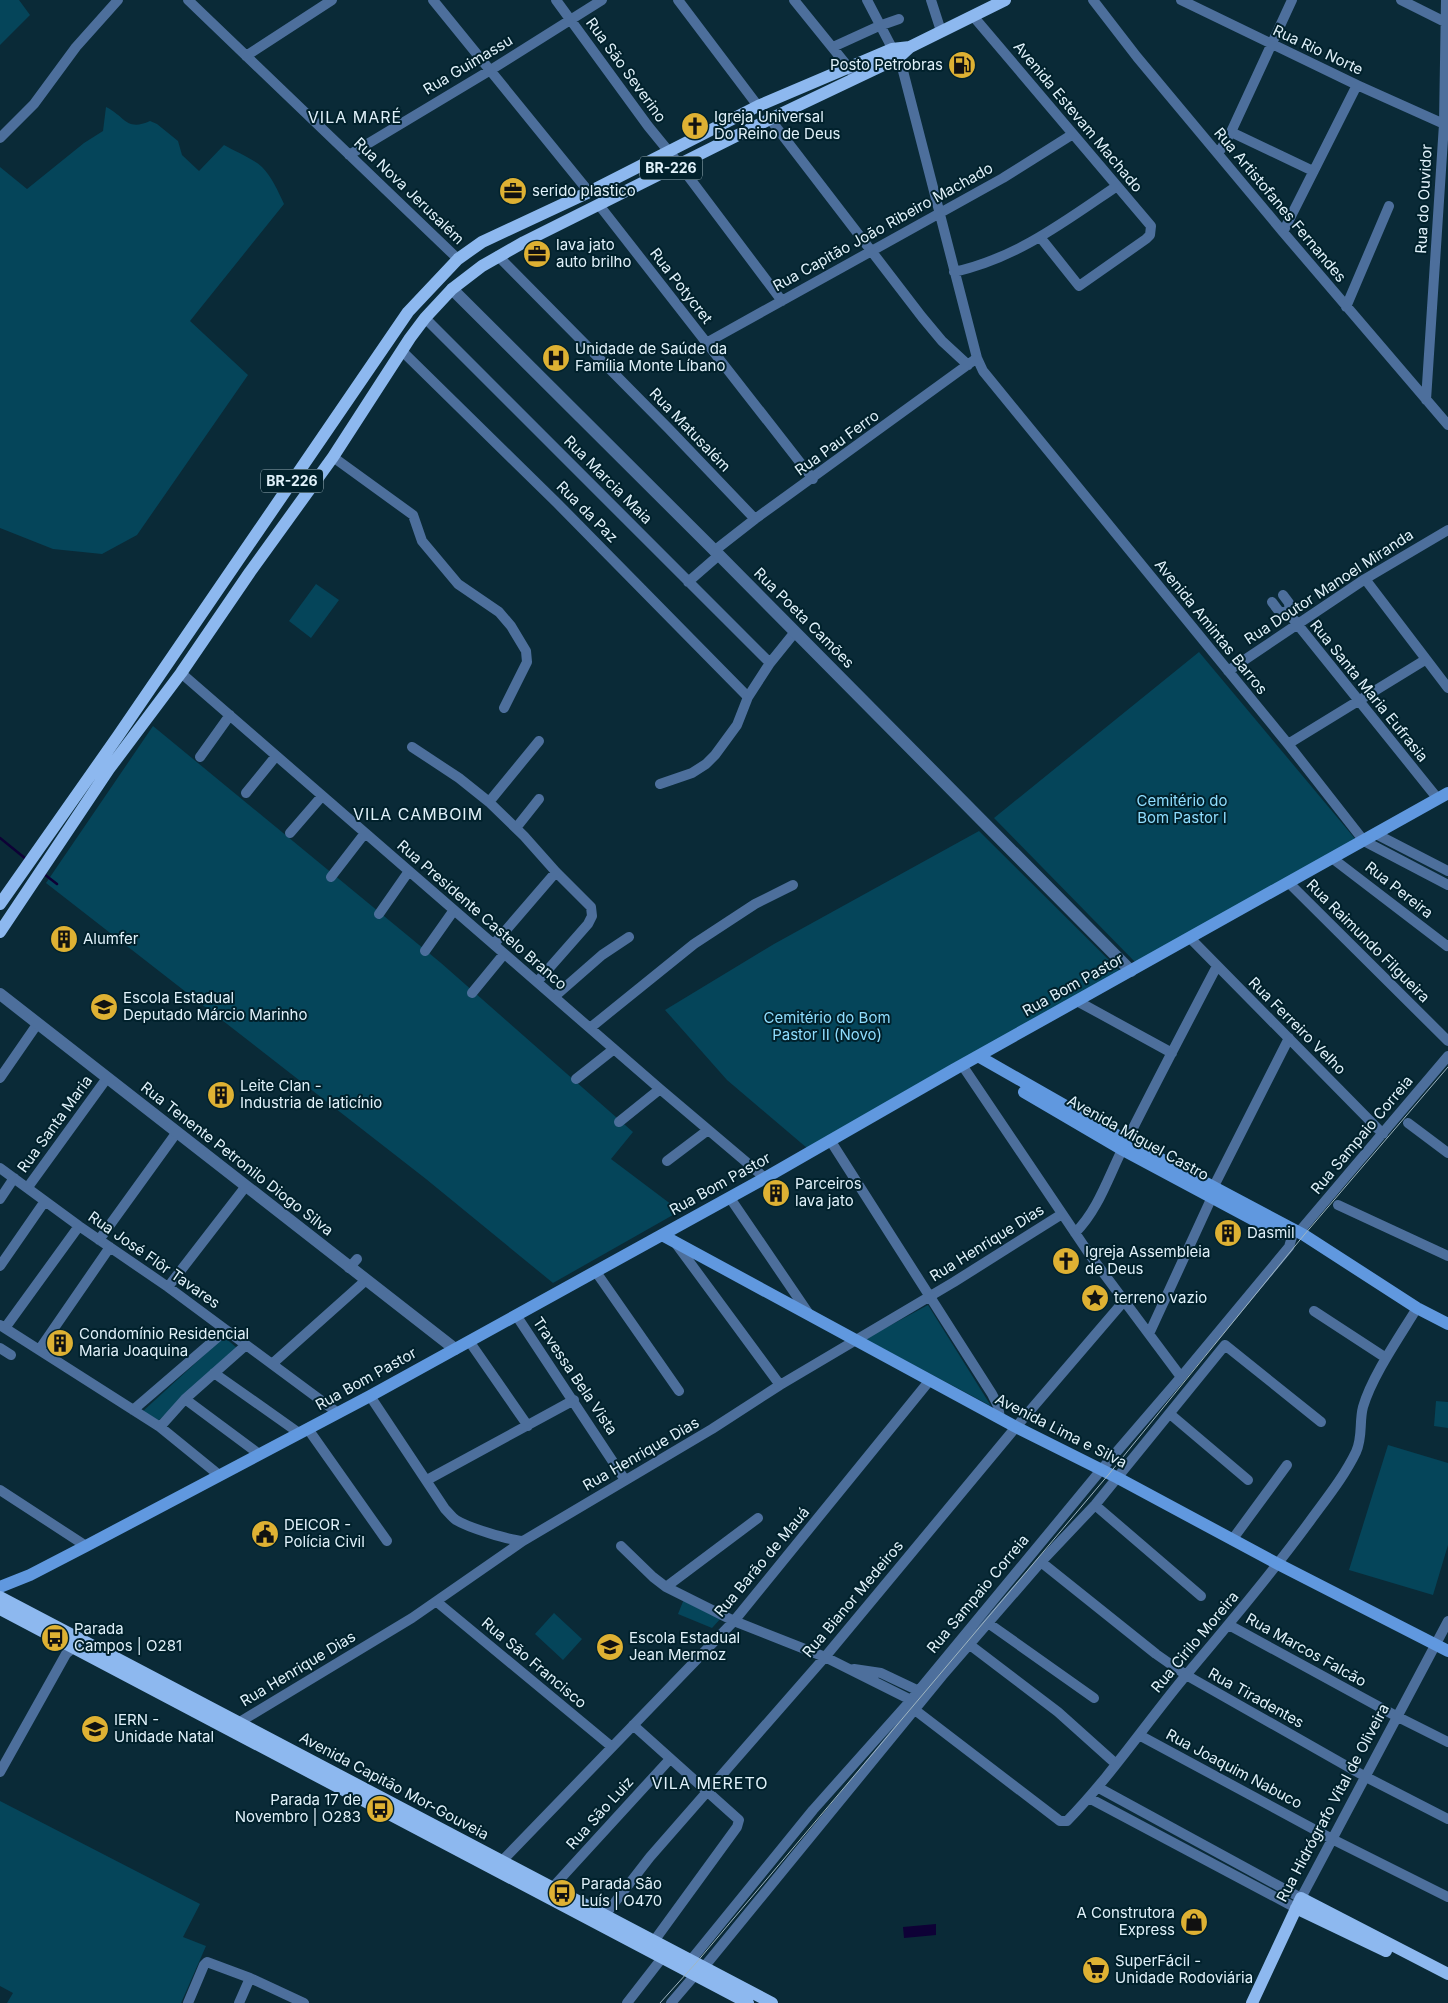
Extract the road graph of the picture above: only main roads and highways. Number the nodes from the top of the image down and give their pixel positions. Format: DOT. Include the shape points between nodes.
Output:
graph roads {
  1 [pos="1005,0"];
  2 [pos="991,4"];
  3 [pos="853,73"];
  4 [pos="348,399"];
  5 [pos="362,410"];
  6 [pos="1443,796"];
  7 [pos="0,904"];
  8 [pos="0,932"];
  9 [pos="970,1060"];
  10 [pos="662,1235"];
  11 [pos="1448,1324"];
  12 [pos="0,1586"];
  13 [pos="0,1597"];
  14 [pos="0,1609"];
  15 [pos="1448,1651"];
  16 [pos="169,1692"];
  17 [pos="1299,1903"];
  18 [pos="614,1926"];
  19 [pos="699,1971"];
  20 [pos="1448,1974"];
  21 [pos="1448,1984"];
  22 [pos="748,2003"];
  23 [pos="772,2003"];
  24 [pos="1252,2003"];
  1 -- 2 [label="main road, BR-226"];
  2 -- 3 [label="main road, BR-226" via="973,16"];
  3 -- 4 [label="main road, BR-226" via="758,106 482,242 458,259 408,312"];
  3 -- 5 [label="main road, BR-226" via="770,119 498,256 452,289 425,318"];
  4 -- 5 [label="main road"];
  4 -- 7 [label="main road, BR-226"];
  5 -- 8 [label="main road, BR-226" via="333,457 181,673 109,769"];
  6 -- 9 [label="main road, Rua Bom Pastor"];
  9 -- 10 [label="main road, Rua Bom Pastor"];
  9 -- 11 [label="main road, Avenida Miguel Castro" via="1005,1076 1277,1228 1296,1231 1417,1308"];
  10 -- 12 [label="main road, Rua Bom Pastor" via="338,1413 30,1575"];
  10 -- 15 [label="main road, Avenida Lima e Silva" via="1016,1427"];
  13 -- 16 [label="main road, Avenida Capitão Mor-Gouveia"];
  14 -- 16 [label="main road, Avenida Capitão Mor-Gouveia"];
  16 -- 18 [label="main road, Avenida Capitão Mor-Gouveia"];
  16 -- 18 [label="main road, Avenida Capitão Mor-Gouveia" via="238,1723 605,1915"];
  17 -- 20 [label="main road"];
  17 -- 21 [label="main road"];
  17 -- 24 [label="main road, Rua Hidrógrafo Vital de Oliveira"];
  18 -- 19 [label="main road, Avenida Capitão Mor-Gouveia" via="662,1958"];
  18 -- 19 [label="main road, Avenida Capitão Mor-Gouveia" via="654,1941 690,1960"];
  19 -- 22 [label="main road, Avenida Capitão Mor-Gouveia"];
  19 -- 23 [label="main road, Avenida Capitão Mor-Gouveia"];
}
